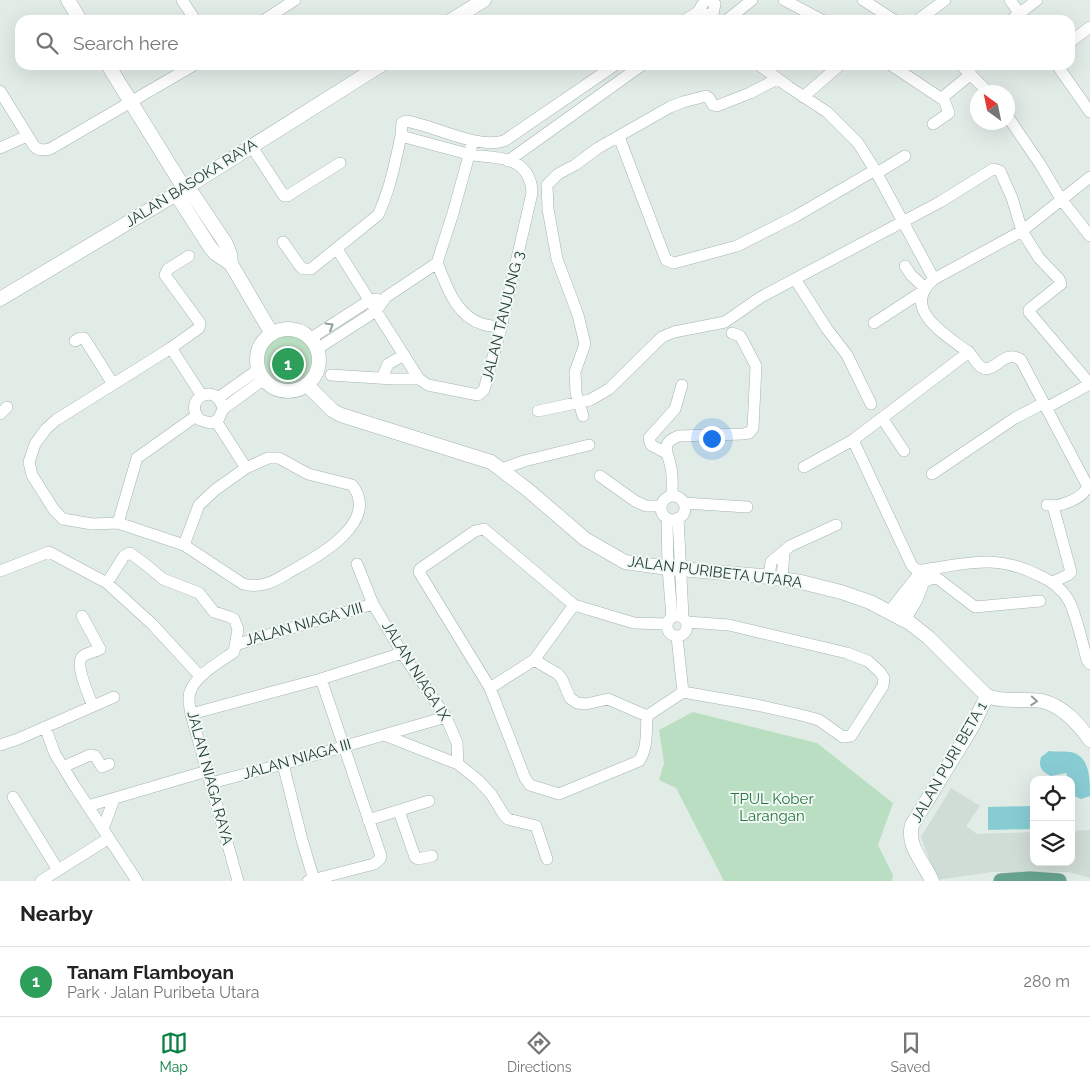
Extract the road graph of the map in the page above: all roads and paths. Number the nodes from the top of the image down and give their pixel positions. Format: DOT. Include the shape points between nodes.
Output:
graph roads {
  1 [pos="68,0"];
  2 [pos="182,0"];
  3 [pos="484,0"];
  4 [pos="703,0"];
  5 [pos="708,0"];
  6 [pos="752,0"];
  7 [pos="784,0"];
  8 [pos="864,0"];
  9 [pos="945,0"];
  10 [pos="1010,0"];
  11 [pos="1037,0"];
  12 [pos="292,1"];
  13 [pos="698,12"];
  14 [pos="77,15"];
  15 [pos="192,15"];
  16 [pos="271,15"];
  17 [pos="460,15"];
  18 [pos="693,15"];
  19 [pos="733,15"];
  20 [pos="812,15"];
  21 [pos="886,15"];
  22 [pos="925,15"];
  23 [pos="1017,15"];
  24 [pos="1021,15"];
  25 [pos="1090,27"];
  26 [pos="1075,38"];
  27 [pos="111,70"];
  28 [pos="186,70"];
  29 [pos="373,70"];
  30 [pos="609,70"];
  31 [pos="614,70"];
  32 [pos="635,70"];
  33 [pos="765,70"];
  34 [pos="834,70"];
  35 [pos="898,70"];
  36 [pos="967,70"];
  37 [pos="1060,70"];
  38 [pos="971,74"];
  39 [pos="776,79"];
  40 [pos="619,81"];
  41 [pos="981,85"];
  42 [pos="0,91"];
  43 [pos="1090,91"];
  44 [pos="803,97"];
  45 [pos="1080,98"];
  46 [pos="942,100"];
  47 [pos="131,103"];
  48 [pos="1090,112"];
  49 [pos="933,124"];
  50 [pos="1015,127"];
  51 [pos="27,136"];
  52 [pos="401,136"];
  53 [pos="619,137"];
  54 [pos="473,141"];
  55 [pos="252,147"];
  56 [pos="0,148"];
  57 [pos="470,154"];
  58 [pos="905,156"];
  59 [pos="508,161"];
  60 [pos="340,163"];
  61 [pos="876,172"];
  62 [pos="1090,177"];
  63 [pos="181,186"];
  64 [pos="1061,199"];
  65 [pos="903,220"];
  66 [pos="214,227"];
  67 [pos="1022,230"];
  68 [pos="202,236"];
  69 [pos="1090,236"];
  70 [pos="283,242"];
  71 [pos="337,249"];
  72 [pos="189,256"];
  73 [pos="437,262"];
  74 [pos="231,264"];
  75 [pos="905,266"];
  76 [pos="796,279"];
  77 [pos="934,279"];
  78 [pos="924,289"];
  79 [pos="386,297"];
  80 [pos="0,299"];
  81 [pos="370,300"];
  82 [pos="376,311"];
  83 [pos="874,323"];
  84 [pos="501,328"];
  85 [pos="272,334"];
  86 [pos="732,334"];
  87 [pos="75,340"];
  88 [pos="314,343"];
  89 [pos="171,348"];
  90 [pos="969,352"];
  91 [pos="404,355"];
  92 [pos="261,374"];
  93 [pos="331,375"];
  94 [pos="382,378"];
  95 [pos="419,379"];
  96 [pos="113,384"];
  97 [pos="1090,384"];
  98 [pos="307,385"];
  99 [pos="682,385"];
  100 [pos="202,396"];
  101 [pos="218,398"];
  102 [pos="578,402"];
  103 [pos="870,404"];
  104 [pos="1045,406"];
  105 [pos="223,409"];
  106 [pos="538,411"];
  107 [pos="196,416"];
  108 [pos="583,416"];
  109 [pos="882,418"];
  110 [pos="216,421"];
  111 [pos="853,440"];
  112 [pos="589,445"];
  113 [pos="904,451"];
  114 [pos="666,452"];
  115 [pos="804,466"];
  116 [pos="246,468"];
  117 [pos="502,469"];
  118 [pos="932,474"];
  119 [pos="600,476"];
  120 [pos="1089,485"];
  121 [pos="672,496"];
  122 [pos="684,503"];
  123 [pos="661,506"];
  124 [pos="747,507"];
  125 [pos="673,518"];
  126 [pos="118,523"];
  127 [pos="836,526"];
  128 [pos="184,545"];
  129 [pos="357,564"];
  130 [pos="674,569"];
  131 [pos="922,570"];
  132 [pos="0,571"];
  133 [pos="776,578"];
  134 [pos="1053,582"];
  135 [pos="108,583"];
  136 [pos="1040,602"];
  137 [pos="373,604"];
  138 [pos="574,605"];
  139 [pos="82,616"];
  140 [pos="897,616"];
  141 [pos="677,620"];
  142 [pos="677,637"];
  143 [pos="236,645"];
  144 [pos="402,653"];
  145 [pos="534,660"];
  146 [pos="1090,664"];
  147 [pos="200,676"];
  148 [pos="321,679"];
  149 [pos="490,688"];
  150 [pos="683,692"];
  151 [pos="987,696"];
  152 [pos="114,697"];
  153 [pos="93,706"];
  154 [pos="191,714"];
  155 [pos="647,716"];
  156 [pos="446,717"];
  157 [pos="45,727"];
  158 [pos="384,735"];
  159 [pos="1090,740"];
  160 [pos="0,745"];
  161 [pos="343,746"];
  162 [pos="108,764"];
  163 [pos="283,764"];
  164 [pos="458,764"];
  165 [pos="62,767"];
  166 [pos="207,771"];
  167 [pos="210,783"];
  168 [pos="13,798"];
  169 [pos="114,799"];
  170 [pos="429,801"];
  171 [pos="88,806"];
  172 [pos="399,811"];
  173 [pos="368,820"];
  174 [pos="106,834"];
  175 [pos="432,856"];
  176 [pos="547,859"];
  177 [pos="58,870"];
  178 [pos="339,877"];
  179 [pos="311,880"];
  180 [pos="41,881"];
  181 [pos="137,881"];
  182 [pos="238,881"];
  183 [pos="932,881"];
  184 [pos="1001,881"];
  185 [pos="1060,881"];
  1 -- 14 [label="street"];
  2 -- 15 [label="street"];
  3 -- 17 [label="street"];
  4 -- 13 [label="street"];
  5 -- 13 [label="street" via="715,4 713,14"];
  6 -- 19 [label="street"];
  7 -- 20 [label="street"];
  8 -- 21 [label="street"];
  9 -- 22 [label="street"];
  10 -- 23 [label="street"];
  11 -- 24 [label="street"];
  12 -- 16 [label="street"];
  13 -- 18 [label="street"];
  25 -- 26 [label="street"];
  27 -- 47 [label="street"];
  28 -- 47 [label="street"];
  29 -- 55 [label="street, JALAN BASOKA RAYA"];
  30 -- 54 [label="street" via="504,140 489,143"];
  31 -- 40 [label="street"];
  32 -- 40 [label="street"];
  33 -- 39 [label="street"];
  34 -- 44 [label="street"];
  35 -- 46 [label="street"];
  36 -- 38 [label="street"];
  37 -- 45 [label="street"];
  38 -- 41 [label="street"];
  38 -- 46 [label="street"];
  39 -- 44 [label="street"];
  39 -- 53 [label="street" via="716,106 706,96 683,102"];
  40 -- 59 [label="street"];
  42 -- 51 [label="street"];
  43 -- 45 [label="street"];
  44 -- 61 [label="street" via="827,112 848,132"];
  45 -- 48 [label="street"];
  46 -- 49 [label="street" via="949,113"];
  47 -- 51 [label="street" via="50,149 38,150"];
  47 -- 63 [label="street"];
  50 -- 64 [label="street"];
  51 -- 56 [label="street"];
  52 -- 54 [label="street" via="402,123 406,121"];
  52 -- 57 [label="street, JALAN TANJUNG 3"];
  52 -- 71 [label="street" via="389,186 378,214"];
  53 -- 61 [label="street" via="666,260 674,263 737,246"];
  53 -- 102 [label="street" via="558,174 546,193 557,259 585,344 575,372"];
  54 -- 57 [label="street"];
  55 -- 60 [label="street" via="284,196"];
  55 -- 63 [label="street, JALAN BASOKA RAYA"];
  57 -- 59 [label="street, JALAN TANJUNG 3"];
  57 -- 73 [label="street"];
  58 -- 61 [label="street"];
  59 -- 84 [label="street, JALAN TANJUNG 3" via="519,166 529,177 532,193"];
  61 -- 65 [label="street"];
  62 -- 64 [label="street"];
  63 -- 66 [label="street"];
  63 -- 68 [label="street"];
  63 -- 80 [label="street, JALAN BASOKA RAYA"];
  64 -- 67 [label="street"];
  64 -- 69 [label="street"];
  65 -- 67 [label="street" via="940,202 993,169 1000,171"];
  65 -- 76 [label="street"];
  65 -- 77 [label="street"];
  66 -- 68 [label="street"];
  66 -- 74 [label="street" via="226,244"];
  67 -- 77 [label="street"];
  67 -- 97 [label="street" via="1039,258 1061,284 1029,312"];
  68 -- 74 [label="street" via="215,253"];
  70 -- 71 [label="street" via="300,266 306,269 311,269"];
  71 -- 81 [label="street"];
  72 -- 89 [label="street" via="168,269 165,275 200,326"];
  73 -- 79 [label="street"];
  73 -- 84 [label="street" via="457,306 480,323"];
  74 -- 85 [label="street"];
  75 -- 78 [label="street"];
  76 -- 102 [label="street" via="761,297 725,322 674,332 662,338 609,389 590,400"];
  76 -- 103 [label="street" via="847,356"];
  77 -- 78 [label="street"];
  78 -- 83 [label="street"];
  78 -- 90 [label="street" via="922,304 926,315 936,328"];
  79 -- 81 [label="street"];
  79 -- 82 [label="street"];
  81 -- 82 [label="street"];
  88 -- 81 [label="street, one-way"];
  82 -- 88 [label="street"];
  82 -- 91 [label="street"];
  84 -- 95 [label="street, JALAN TANJUNG 3" via="484,390 478,395 428,385"];
  85 -- 88 [label="street" via="296,330"];
  85 -- 92 [label="street" via="264,341 257,359"];
  86 -- 114 [label="street" via="743,340 756,366 752,430 743,434 679,436 667,445"];
  87 -- 96 [label="street" via="84,338"];
  88 -- 98 [label="street" via="320,358 319,368"];
  89 -- 96 [label="street"];
  89 -- 100 [label="street"];
  90 -- 104 [label="street" via="984,369 1009,356 1017,357"];
  90 -- 109 [label="street"];
  91 -- 94 [label="street" via="388,364"];
  91 -- 95 [label="street"];
  92 -- 98 [label="street" via="276,389 284,391"];
  92 -- 101 [label="street"];
  92 -- 105 [label="street"];
  93 -- 94 [label="street"];
  94 -- 95 [label="street"];
  96 -- 126 [label="street" via="46,429 28,462 46,499 63,519 92,524"];
  97 -- 104 [label="street"];
  98 -- 117 [label="street, JALAN PURIBETA UTARA" via="341,415 468,454"];
  99 -- 114 [label="street" via="675,409 649,438 651,444"];
  100 -- 101 [label="street" via="210,394"];
  100 -- 107 [label="street" via="194,405"];
  101 -- 105 [label="street"];
  102 -- 106 [label="street"];
  102 -- 108 [label="street"];
  104 -- 118 [label="street" via="1015,418"];
  104 -- 120 [label="street"];
  105 -- 110 [label="street"];
  107 -- 110 [label="street" via="205,422"];
  107 -- 126 [label="street" via="137,458"];
  109 -- 111 [label="street"];
  109 -- 113 [label="street"];
  110 -- 116 [label="street"];
  111 -- 115 [label="street"];
  111 -- 131 [label="street" via="912,566"];
  112 -- 117 [label="street"];
  114 -- 121 [label="street" via="671,468"];
  116 -- 128 [label="street" via="199,505"];
  116 -- 128 [label="street" via="268,458 279,458 308,474 352,485 358,493 359,512 345,535 268,584 242,584"];
  117 -- 130 [label="street, JALAN PURIBETA UTARA" via="585,539 618,558"];
  119 -- 123 [label="street" via="646,506"];
  120 -- 134 [label="street" via="1075,499 1050,506 1071,572"];
  121 -- 122 [label="street" via="677,496"];
  121 -- 123 [label="street"];
  122 -- 124 [label="street"];
  122 -- 125 [label="street" via="683,514"];
  123 -- 125 [label="street" via="664,515"];
  125 -- 130 [label="street"];
  126 -- 128 [label="street"];
  127 -- 133 [label="street" via="790,546 784,552"];
  129 -- 137 [label="street, JALAN NIAGA IX"];
  130 -- 133 [label="street, JALAN PURIBETA UTARA"];
  130 -- 141 [label="street"];
  131 -- 134 [label="street" via="986,561 1004,562"];
  131 -- 140 [label="street"];
  132 -- 135 [label="street" via="49,552"];
  133 -- 140 [label="street, JALAN PURIBETA UTARA" via="841,592"];
  134 -- 146 [label="street" via="1070,602"];
  135 -- 143 [label="street" via="124,556 130,553 163,579 198,593 214,612 234,619 238,629"];
  135 -- 147 [label="street"];
  136 -- 140 [label="street" via="975,607 937,578 930,578 923,583 917,600"];
  137 -- 143 [label="street, JALAN NIAGA VIII"];
  137 -- 144 [label="street, JALAN NIAGA IX"];
  138 -- 141 [label="street" via="634,623"];
  138 -- 145 [label="street"];
  138 -- 149 [label="street" via="484,529 478,529 420,569 419,575"];
  139 -- 153 [label="street" via="100,649 83,656 79,668"];
  140 -- 151 [label="street, JALAN PURIBETA UTARA" via="928,638"];
  141 -- 142 [label="street" via="686,632"];
  141 -- 142 [label="street" via="668,631"];
  141 -- 150 [label="street" via="729,625 847,653 868,661 884,678 883,686 847,738 819,720 805,716"];
  142 -- 150 [label="street"];
  143 -- 147 [label="street" via="234,652"];
  144 -- 148 [label="street"];
  144 -- 156 [label="street, JALAN NIAGA IX"];
  145 -- 149 [label="street"];
  145 -- 155 [label="street" via="558,674 570,698 577,703 586,704 604,698"];
  147 -- 154 [label="street, JALAN NIAGA RAYA" via="189,694"];
  148 -- 154 [label="street"];
  148 -- 161 [label="street"];
  149 -- 155 [label="street" via="527,782 544,791 560,794 639,761 645,749"];
  150 -- 155 [label="street"];
  151 -- 159 [label="street, JALAN PURI BETA 1, one-way" via="998,700 1041,701 1054,706 1071,716"];
  151 -- 183 [label="street, JALAN PURI BETA 1" via="909,835"];
  152 -- 153 [label="street"];
  153 -- 157 [label="street"];
  154 -- 166 [label="street, JALAN NIAGA RAYA"];
  156 -- 158 [label="street, JALAN NIAGA III"];
  156 -- 164 [label="street, JALAN NIAGA IX" via="457,743"];
  157 -- 160 [label="street"];
  157 -- 165 [label="street"];
  158 -- 161 [label="street, JALAN NIAGA III"];
  158 -- 164 [label="street"];
  161 -- 163 [label="street, JALAN NIAGA III"];
  161 -- 173 [label="street"];
  162 -- 165 [label="street" via="102,767 95,756 90,755"];
  163 -- 167 [label="street, JALAN NIAGA III"];
  163 -- 179 [label="street"];
  164 -- 176 [label="street" via="491,794 508,819 536,826"];
  165 -- 171 [label="street"];
  166 -- 167 [label="street, JALAN NIAGA RAYA"];
  166 -- 169 [label="street"];
  167 -- 182 [label="street, JALAN NIAGA RAYA"];
  168 -- 177 [label="street"];
  169 -- 171 [label="street"];
  169 -- 174 [label="street"];
  170 -- 172 [label="street"];
  171 -- 174 [label="street"];
  172 -- 173 [label="street"];
  172 -- 175 [label="street" via="415,857 418,860"];
  173 -- 178 [label="street" via="380,859"];
  174 -- 177 [label="street"];
  174 -- 181 [label="street"];
  177 -- 180 [label="street"];
  178 -- 179 [label="street"];
  184 -- 185 [label="main road"];
}
